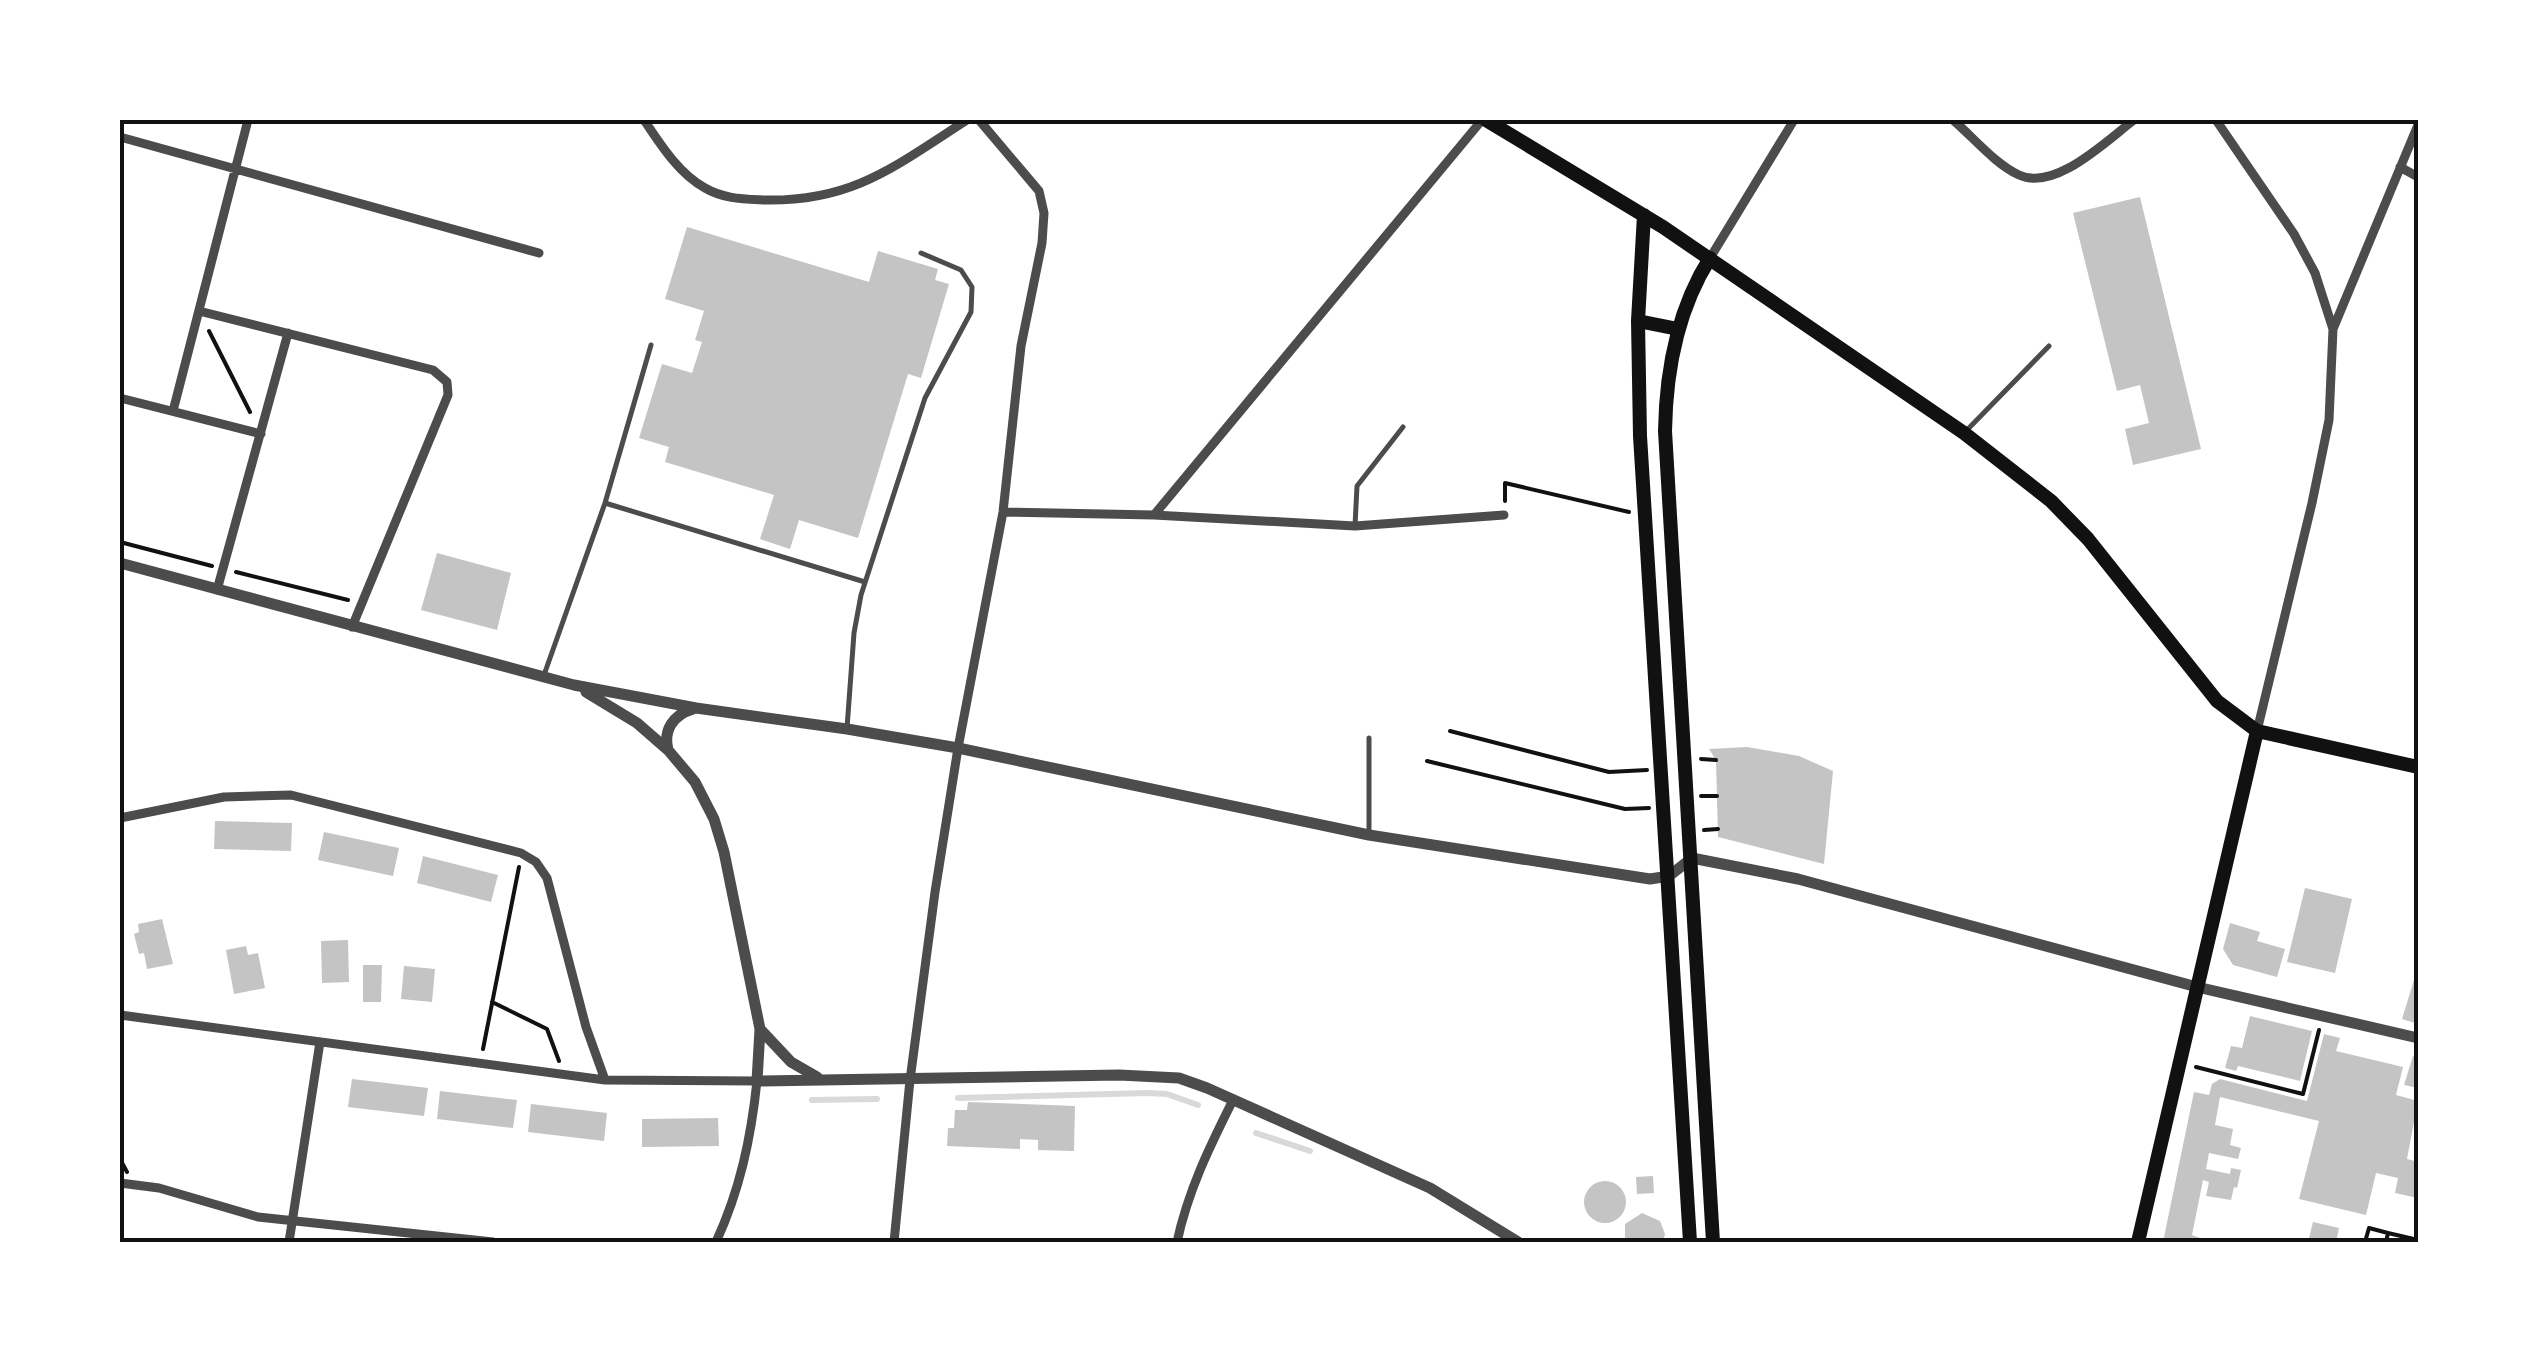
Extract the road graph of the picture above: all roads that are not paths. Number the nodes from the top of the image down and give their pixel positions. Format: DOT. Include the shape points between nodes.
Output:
graph roads {
  1 [pos="248,120"];
  2 [pos="644,120"];
  3 [pos="967,120"];
  4 [pos="979,120"];
  5 [pos="1484,120"];
  6 [pos="1794,120"];
  7 [pos="1953,120"];
  8 [pos="2134,120"];
  9 [pos="2216,120"];
  10 [pos="2418,124"];
  11 [pos="120,138"];
  12 [pos="2400,167"];
  13 [pos="235,168"];
  14 [pos="2418,176"];
  15 [pos="1644,215"];
  16 [pos="539,253"];
  17 [pos="921,254"];
  18 [pos="1710,258"];
  19 [pos="199,311"];
  20 [pos="1638,321"];
  21 [pos="1678,329"];
  22 [pos="2333,330"];
  23 [pos="288,333"];
  24 [pos="651,345"];
  25 [pos="2048,346"];
  26 [pos="120,398"];
  27 [pos="173,411"];
  28 [pos="1403,427"];
  29 [pos="1964,433"];
  30 [pos="261,434"];
  31 [pos="605,503"];
  32 [pos="1004,512"];
  33 [pos="1154,515"];
  34 [pos="1504,516"];
  35 [pos="1354,526"];
  36 [pos="120,564"];
  37 [pos="865,582"];
  38 [pos="217,590"];
  39 [pos="352,627"];
  40 [pos="543,677"];
  41 [pos="574,685"];
  42 [pos="696,708"];
  43 [pos="847,729"];
  44 [pos="2256,732"];
  45 [pos="1369,738"];
  46 [pos="958,748"];
  47 [pos="668,750"];
  48 [pos="2418,767"];
  49 [pos="120,818"];
  50 [pos="1369,834"];
  51 [pos="1692,858"];
  52 [pos="1669,876"];
  53 [pos="2197,987"];
  54 [pos="120,1015"];
  55 [pos="760,1029"];
  56 [pos="2418,1038"];
  57 [pos="320,1042"];
  58 [pos="604,1080"];
  59 [pos="824,1080"];
  60 [pos="910,1080"];
  61 [pos="758,1081"];
  62 [pos="1232,1102"];
  63 [pos="120,1183"];
  64 [pos="292,1220"];
  65 [pos="289,1242"];
  66 [pos="493,1242"];
  67 [pos="716,1242"];
  68 [pos="894,1242"];
  69 [pos="1177,1242"];
  70 [pos="1518,1242"];
  71 [pos="1690,1242"];
  72 [pos="1713,1242"];
  73 [pos="2138,1242"];
  1 -- 13 [label="street"];
  2 -- 3 [label="street" via="706,189 738,199 790,200 869,181"];
  4 -- 32 [label="street" via="1039,191 1044,213 1021,346"];
  5 -- 15 [label="main road"];
  5 -- 33 [label="street"];
  6 -- 18 [label="street"];
  7 -- 8 [label="street" via="2011,170 2037,179 2063,171"];
  9 -- 22 [label="street" via="2316,272"];
  10 -- 12 [label="street"];
  11 -- 13 [label="street"];
  12 -- 14 [label="street"];
  12 -- 22 [label="street"];
  13 -- 16 [label="street"];
  13 -- 19 [label="street"];
  15 -- 18 [label="main road"];
  15 -- 20 [label="main road"];
  17 -- 37 [label="lane" via="961,270 972,287 971,312 925,398"];
  18 -- 21 [label="main road"];
  18 -- 29 [label="main road"];
  19 -- 23 [label="street"];
  19 -- 27 [label="street"];
  20 -- 21 [label="main road"];
  20 -- 52 [label="main road"];
  21 -- 51 [label="main road" via="1665,431"];
  22 -- 44 [label="street" via="2328,420"];
  23 -- 30 [label="street"];
  23 -- 39 [label="street" via="433,370 448,386"];
  24 -- 31 [label="lane"];
  25 -- 29 [label="lane"];
  26 -- 27 [label="street"];
  27 -- 30 [label="street"];
  28 -- 35 [label="lane" via="1357,486"];
  29 -- 44 [label="main road" via="2051,501 2217,702"];
  30 -- 38 [label="street"];
  31 -- 37 [label="lane"];
  31 -- 40 [label="lane"];
  32 -- 33 [label="street"];
  32 -- 46 [label="street"];
  33 -- 35 [label="street"];
  34 -- 35 [label="street"];
  36 -- 38 [label="street"];
  37 -- 43 [label="lane"];
  38 -- 39 [label="street"];
  39 -- 40 [label="street"];
  40 -- 41 [label="street"];
  41 -- 42 [label="street"];
  41 -- 47 [label="street"];
  42 -- 43 [label="street"];
  42 -- 47 [label="street" via="670,723"];
  43 -- 46 [label="street"];
  44 -- 48 [label="main road"];
  44 -- 53 [label="main road"];
  45 -- 50 [label="lane"];
  46 -- 50 [label="street"];
  46 -- 60 [label="street"];
  47 -- 55 [label="street" via="695,782 720,835"];
  49 -- 58 [label="street" via="224,798 291,795 521,853 548,878"];
  50 -- 52 [label="street" via="1650,879"];
  51 -- 52 [label="street"];
  51 -- 53 [label="street" via="1798,879"];
  51 -- 72 [label="main road"];
  52 -- 71 [label="main road"];
  53 -- 56 [label="street"];
  53 -- 73 [label="main road"];
  54 -- 57 [label="street"];
  55 -- 59 [label="street" via="791,1062"];
  55 -- 61 [label="street"];
  57 -- 58 [label="street"];
  57 -- 64 [label="street"];
  58 -- 61 [label="street"];
  59 -- 60 [label="street"];
  59 -- 61 [label="street"];
  60 -- 62 [label="street" via="1152,1075 1178,1078"];
  60 -- 68 [label="street"];
  61 -- 67 [label="street" via="740,1182"];
  62 -- 69 [label="street" via="1200,1165"];
  62 -- 70 [label="street" via="1430,1188"];
  63 -- 64 [label="street"];
  64 -- 65 [label="street"];
  64 -- 66 [label="street"];
}
